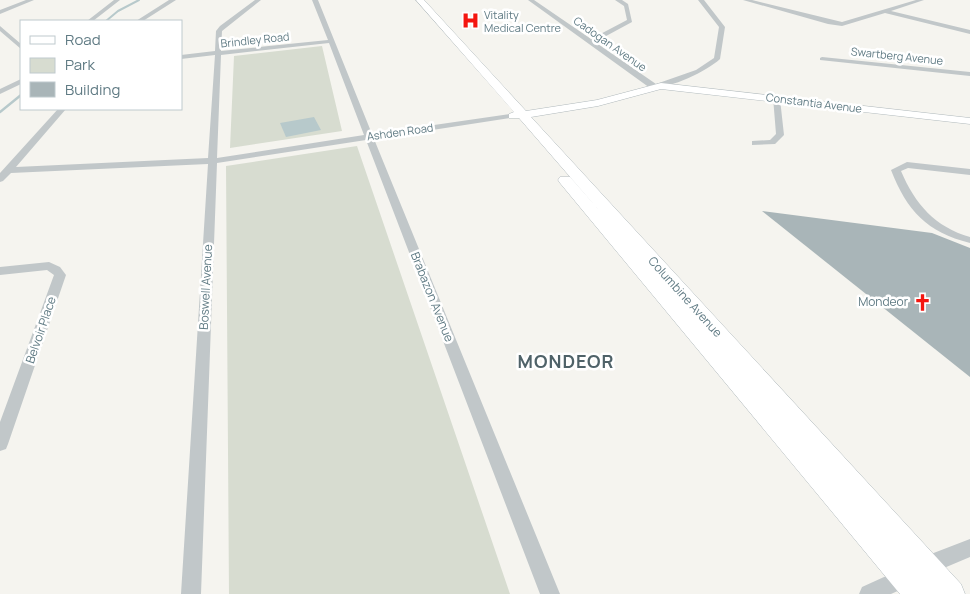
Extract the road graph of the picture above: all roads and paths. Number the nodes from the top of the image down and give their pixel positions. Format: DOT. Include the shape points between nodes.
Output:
graph roads {
  1 [pos="31,0"];
  2 [pos="117,0"];
  3 [pos="174,0"];
  4 [pos="258,0"];
  5 [pos="314,0"];
  6 [pos="411,0"];
  7 [pos="420,0"];
  8 [pos="531,0"];
  9 [pos="618,0"];
  10 [pos="701,0"];
  11 [pos="746,0"];
  12 [pos="900,0"];
  13 [pos="921,0"];
  14 [pos="913,2"];
  15 [pos="885,11"];
  16 [pos="0,12"];
  17 [pos="91,20"];
  18 [pos="141,20"];
  19 [pos="433,20"];
  20 [pos="0,28"];
  21 [pos="970,32"];
  22 [pos="331,42"];
  23 [pos="590,42"];
  24 [pos="20,46"];
  25 [pos="218,54"];
  26 [pos="182,57"];
  27 [pos="822,59"];
  28 [pos="970,74"];
  29 [pos="20,81"];
  30 [pos="656,86"];
  31 [pos="0,92"];
  32 [pos="776,99"];
  33 [pos="61,110"];
  34 [pos="516,115"];
  35 [pos="970,121"];
  36 [pos="370,136"];
  37 [pos="755,142"];
  38 [pos="213,161"];
  39 [pos="8,170"];
  40 [pos="970,172"];
  41 [pos="0,179"];
  42 [pos="970,240"];
  43 [pos="0,271"];
  44 [pos="696,321"];
  45 [pos="0,444"];
  46 [pos="970,548"];
  47 [pos="926,566"];
  48 [pos="904,577"];
  49 [pos="191,594"];
  50 [pos="550,594"];
  51 [pos="870,594"];
  52 [pos="918,594"];
  53 [pos="951,594"];
  1 -- 16 [label="street"];
  2 -- 17 [label="street"];
  3 -- 18 [label="street"];
  4 -- 25 [label="street, Boswell Avenue" via="220,29"];
  5 -- 22 [label="street, Brabazon Avenue"];
  6 -- 19 [label="main road, Columbine Avenue"];
  7 -- 19 [label="main road, Columbine Avenue"];
  8 -- 23 [label="street, Cadogan Avenue"];
  9 -- 23 [label="street" via="626,5 630,21"];
  10 -- 30 [label="street, Ashden Road" via="722,27 717,59 698,72"];
  11 -- 15 [label="street" via="840,24"];
  12 -- 14 [label="street"];
  13 -- 14 [label="street"];
  14 -- 15 [label="street"];
  15 -- 21 [label="street"];
  19 -- 34 [label="main road, Columbine Avenue"];
  20 -- 24 [label="street"];
  22 -- 25 [label="street, Brindley Road"];
  22 -- 36 [label="street, Brabazon Avenue"];
  23 -- 30 [label="street, Cadogan Avenue"];
  25 -- 26 [label="street, Brindley Road"];
  25 -- 38 [label="street, Boswell Avenue"];
  27 -- 28 [label="street, Swartberg Avenue"];
  29 -- 31 [label="street"];
  30 -- 32 [label="main road, Constantia Avenue"];
  30 -- 34 [label="main road, Ashden Road" via="598,103"];
  32 -- 35 [label="main road, Constantia Avenue"];
  32 -- 37 [label="street" via="780,135 772,142"];
  33 -- 39 [label="street"];
  34 -- 36 [label="street, Ashden Road"];
  34 -- 44 [label="main road, Columbine Avenue"];
  36 -- 38 [label="street, Ashden Road"];
  36 -- 50 [label="street, Brabazon Avenue"];
  38 -- 39 [label="street, Ashden Road"];
  38 -- 49 [label="street, Boswell Avenue"];
  39 -- 41 [label="street"];
  40 -- 42 [label="street" via="907,165 897,168 902,184 919,213 932,224"];
  43 -- 45 [label="street, Belvoir Place" via="49,266 60,275"];
  44 -- 47 [label="main road, Columbine Avenue"];
  44 -- 48 [label="main road, Columbine Avenue"];
  46 -- 47 [label="street"];
  47 -- 48 [label="street"];
  47 -- 53 [label="main road, Columbine Avenue"];
  48 -- 51 [label="street"];
  48 -- 52 [label="main road, Columbine Avenue"];
}
